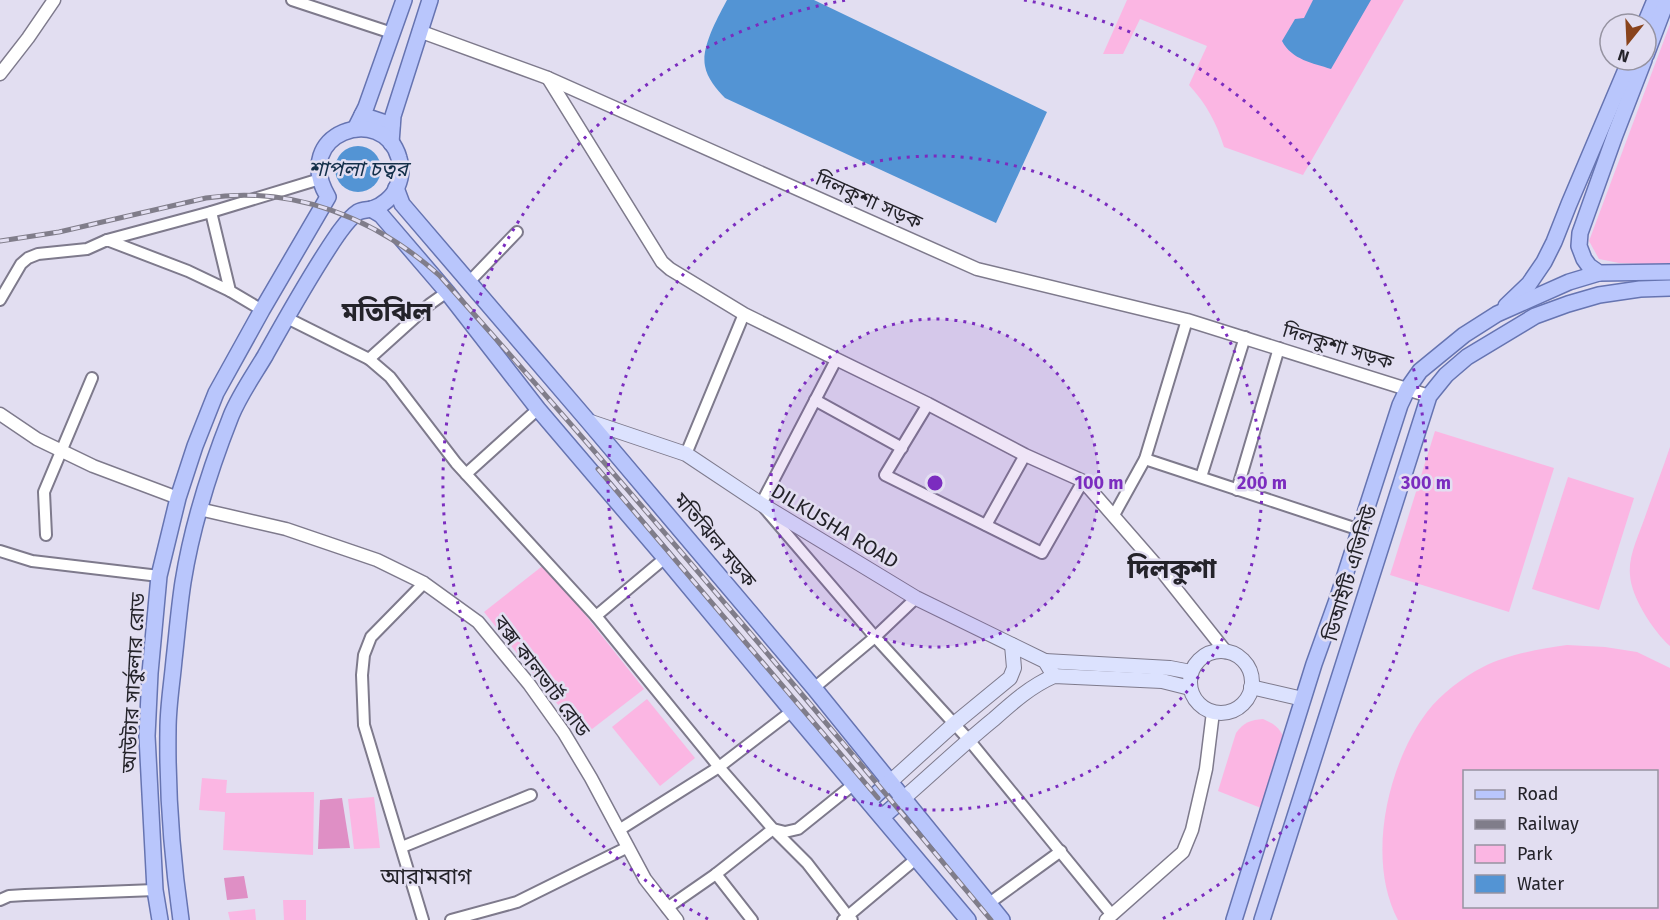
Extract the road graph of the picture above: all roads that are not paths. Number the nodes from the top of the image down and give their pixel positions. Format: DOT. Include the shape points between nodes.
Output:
graph roads {
  1 [pos="54,0"];
  2 [pos="292,0"];
  3 [pos="404,0"];
  4 [pos="430,0"];
  5 [pos="1667,0"];
  6 [pos="1658,24"];
  7 [pos="419,31"];
  8 [pos="392,33"];
  9 [pos="1625,72"];
  10 [pos="1639,72"];
  11 [pos="0,74"];
  12 [pos="548,78"];
  13 [pos="362,115"];
  14 [pos="392,125"];
  15 [pos="355,129"];
  16 [pos="391,143"];
  17 [pos="320,179"];
  18 [pos="396,188"];
  19 [pos="366,210"];
  20 [pos="211,212"];
  21 [pos="517,232"];
  22 [pos="107,240"];
  23 [pos="1670,272"];
  24 [pos="1599,273"];
  25 [pos="469,282"];
  26 [pos="1670,288"];
  27 [pos="230,291"];
  28 [pos="447,292"];
  29 [pos="0,300"];
  30 [pos="262,310"];
  31 [pos="744,314"];
  32 [pos="1497,314"];
  33 [pos="287,318"];
  34 [pos="1187,320"];
  35 [pos="1245,338"];
  36 [pos="1280,348"];
  37 [pos="1434,358"];
  38 [pos="369,359"];
  39 [pos="836,360"];
  40 [pos="1446,375"];
  41 [pos="92,378"];
  42 [pos="1408,388"];
  43 [pos="1429,396"];
  44 [pos="815,400"];
  45 [pos="928,404"];
  46 [pos="538,410"];
  47 [pos="0,414"];
  48 [pos="588,421"];
  49 [pos="902,448"];
  50 [pos="61,450"];
  51 [pos="686,454"];
  52 [pos="1025,455"];
  53 [pos="1145,459"];
  54 [pos="466,474"];
  55 [pos="1201,477"];
  56 [pos="1083,481"];
  57 [pos="1237,490"];
  58 [pos="178,498"];
  59 [pos="761,504"];
  60 [pos="199,509"];
  61 [pos="1114,515"];
  62 [pos="986,525"];
  63 [pos="1360,530"];
  64 [pos="46,535"];
  65 [pos="0,551"];
  66 [pos="665,558"];
  67 [pos="159,576"];
  68 [pos="424,583"];
  69 [pos="916,598"];
  70 [pos="596,616"];
  71 [pos="875,637"];
  72 [pos="1012,645"];
  73 [pos="1226,652"];
  74 [pos="1045,661"];
  75 [pos="1314,664"];
  76 [pos="1191,672"];
  77 [pos="1341,672"];
  78 [pos="1054,676"];
  79 [pos="1251,687"];
  80 [pos="814,688"];
  81 [pos="1190,688"];
  82 [pos="1303,699"];
  83 [pos="1330,708"];
  84 [pos="792,711"];
  85 [pos="1213,712"];
  86 [pos="954,724"];
  87 [pos="969,740"];
  88 [pos="719,767"];
  89 [pos="890,782"];
  90 [pos="854,784"];
  91 [pos="531,795"];
  92 [pos="904,798"];
  93 [pos="869,801"];
  94 [pos="882,818"];
  95 [pos="772,829"];
  96 [pos="619,830"];
  97 [pos="628,847"];
  98 [pos="402,848"];
  99 [pos="1060,851"];
  100 [pos="917,858"];
  101 [pos="716,874"];
  102 [pos="155,890"];
  103 [pos="0,900"];
  104 [pos="988,904"];
  105 [pos="667,908"];
  106 [pos="1109,917"];
  107 [pos="848,919"];
  108 [pos="160,920"];
  109 [pos="181,920"];
  110 [pos="423,920"];
  111 [pos="452,920"];
  112 [pos="677,920"];
  113 [pos="752,920"];
  114 [pos="968,920"];
  115 [pos="1002,920"];
  116 [pos="1234,920"];
  117 [pos="1262,920"];
  1 -- 11 [label="street"];
  2 -- 8 [label="street"];
  3 -- 8 [label="main road"];
  4 -- 7 [label="main road"];
  5 -- 6 [label="main road"];
  7 -- 12 [label="street, দিলকুশা সড়ক"];
  7 -- 14 [label="main road"];
  8 -- 13 [label="main road"];
  9 -- 32 [label="main road" via="1544,262 1529,284"];
  10 -- 24 [label="main road" via="1580,233 1584,259"];
  12 -- 31 [label="street" via="662,262"];
  12 -- 34 [label="street, দিলকুশা সড়ক" via="977,269"];
  13 -- 14 [label="main road"];
  13 -- 15 [label="main road"];
  14 -- 16 [label="main road"];
  15 -- 16 [label="main road" via="374,131"];
  15 -- 17 [label="main road" via="336,135 327,144 318,167"];
  16 -- 18 [label="main road" via="401,164"];
  17 -- 20 [label="street"];
  17 -- 30 [label="main road, আউটার সার্কুলার রোড" via="328,197"];
  18 -- 19 [label="main road" via="382,204"];
  18 -- 25 [label="main road, মতিঝিল সড়ক" via="402,204"];
  19 -- 28 [label="main road" via="381,215"];
  19 -- 33 [label="main road, আউটার সার্কুলার রোড" via="347,222"];
  20 -- 22 [label="street"];
  20 -- 27 [label="street"];
  21 -- 25 [label="street"];
  22 -- 27 [label="street"];
  22 -- 29 [label="street" via="87,249 28,258"];
  23 -- 24 [label="main road, ডিআইটি এভিনিউ"];
  24 -- 32 [label="main road, ডিআইটি এভিনিউ"];
  25 -- 48 [label="main road, মতিঝিল সড়ক"];
  26 -- 40 [label="main road, ডিআইটি এভিনিউ" via="1599,295 1535,316 1467,357"];
  27 -- 30 [label="street"];
  28 -- 38 [label="street"];
  28 -- 46 [label="main road"];
  30 -- 58 [label="main road, আউটার সার্কুলার রোড" via="216,393"];
  31 -- 39 [label="street"];
  31 -- 51 [label="street"];
  32 -- 37 [label="main road, ডিআইটি এভিনিউ"];
  33 -- 38 [label="street"];
  33 -- 60 [label="main road, আউটার সার্কুলার রোড" via="231,414"];
  34 -- 35 [label="street, দিলকুশা সড়ক"];
  34 -- 53 [label="street"];
  35 -- 36 [label="street, দিলকুশা সড়ক"];
  35 -- 55 [label="street"];
  36 -- 42 [label="street, দিলকুশা সড়ক"];
  36 -- 57 [label="street"];
  37 -- 40 [label="main road"];
  37 -- 42 [label="main road, ডিআইটি এভিনিউ"];
  38 -- 54 [label="street" via="390,376"];
  39 -- 44 [label="street"];
  39 -- 45 [label="street"];
  40 -- 43 [label="main road, ডিআইটি এভিনিউ"];
  41 -- 50 [label="street"];
  42 -- 43 [label="street, দিলকুশা সড়ক"];
  42 -- 63 [label="main road, ডিআইটি এভিনিউ"];
  43 -- 77 [label="main road, ডিআইটি এভিনিউ"];
  44 -- 49 [label="street"];
  44 -- 59 [label="street"];
  45 -- 49 [label="street"];
  45 -- 52 [label="street"];
  46 -- 54 [label="street"];
  46 -- 66 [label="main road"];
  47 -- 50 [label="street"];
  48 -- 51 [label="main road, DILKUSHA ROAD"];
  48 -- 80 [label="main road, মতিঝিল সড়ক"];
  49 -- 62 [label="street" via="885,475"];
  50 -- 58 [label="street"];
  50 -- 64 [label="street" via="44,492"];
  51 -- 59 [label="main road, DILKUSHA ROAD"];
  52 -- 56 [label="street"];
  52 -- 62 [label="street"];
  53 -- 55 [label="street"];
  53 -- 61 [label="street"];
  54 -- 70 [label="street"];
  55 -- 57 [label="street"];
  56 -- 61 [label="street"];
  56 -- 62 [label="street" via="1042,553"];
  57 -- 63 [label="street"];
  58 -- 67 [label="main road, আউটার সার্কুলার রোড"];
  59 -- 69 [label="main road, DILKUSHA ROAD"];
  59 -- 71 [label="street"];
  60 -- 68 [label="street, বক্স কালভার্ট রোড" via="286,529 377,560"];
  60 -- 109 [label="main road, আউটার সার্কুলার রোড" via="183,581 168,726 174,870"];
  61 -- 73 [label="street"];
  63 -- 75 [label="main road, ডিআইটি এভিনিউ"];
  65 -- 67 [label="street" via="32,561"];
  66 -- 70 [label="street"];
  66 -- 84 [label="main road"];
  67 -- 102 [label="main road, আউটার সার্কুলার রোড" via="147,736"];
  68 -- 96 [label="street, বক্স কালভার্ট রোড" via="478,622 529,684 569,742"];
  68 -- 98 [label="street" via="371,637 362,675 364,725"];
  69 -- 71 [label="street"];
  69 -- 72 [label="main road, DILKUSHA ROAD"];
  70 -- 88 [label="street"];
  71 -- 80 [label="street"];
  71 -- 86 [label="street"];
  72 -- 74 [label="main road, DILKUSHA ROAD"];
  72 -- 86 [label="main road" via="1014,668 1010,678"];
  73 -- 76 [label="main road" via="1208,654"];
  73 -- 79 [label="main road" via="1248,668"];
  74 -- 76 [label="main road"];
  74 -- 78 [label="main road"];
  75 -- 77 [label="main road"];
  75 -- 82 [label="main road, ডিআইটি এভিনিউ"];
  76 -- 81 [label="main road"];
  77 -- 83 [label="main road, ডিআইটি এভিনিউ"];
  78 -- 81 [label="main road" via="1162,681"];
  78 -- 87 [label="main road" via="1028,690"];
  79 -- 82 [label="main road"];
  79 -- 85 [label="main road" via="1242,705 1234,711"];
  80 -- 89 [label="main road, মতিঝিল সড়ক"];
  81 -- 85 [label="main road" via="1198,703"];
  82 -- 83 [label="main road"];
  82 -- 116 [label="main road, ডিআইটি এভিনিউ"];
  83 -- 117 [label="main road, ডিআইটি এভিনিউ"];
  84 -- 88 [label="street"];
  84 -- 90 [label="main road"];
  85 -- 106 [label="street" via="1206,770 1183,852"];
  86 -- 87 [label="street"];
  86 -- 89 [label="main road"];
  87 -- 92 [label="main road"];
  87 -- 99 [label="street"];
  88 -- 95 [label="street"];
  88 -- 96 [label="street"];
  89 -- 92 [label="main road, মতিঝিল সড়ক"];
  89 -- 93 [label="main road"];
  90 -- 93 [label="main road"];
  90 -- 95 [label="street" via="798,829"];
  91 -- 98 [label="street"];
  92 -- 94 [label="main road"];
  92 -- 104 [label="main road, মতিঝিল সড়ক"];
  93 -- 94 [label="main road"];
  94 -- 100 [label="main road"];
  95 -- 101 [label="street"];
  95 -- 107 [label="street" via="807,863"];
  96 -- 97 [label="street, বক্স কালভার্ট রোড"];
  97 -- 105 [label="street, বক্স কালভার্ট রোড"];
  97 -- 111 [label="street" via="517,902"];
  98 -- 110 [label="street"];
  99 -- 104 [label="street"];
  99 -- 106 [label="street"];
  100 -- 107 [label="street"];
  100 -- 114 [label="main road"];
  101 -- 105 [label="street"];
  101 -- 113 [label="street"];
  102 -- 103 [label="street" via="25,894"];
  102 -- 108 [label="main road, আউটার সার্কুলার রোড"];
  104 -- 115 [label="main road, মতিঝিল সড়ক"];
  105 -- 112 [label="street, বক্স কালভার্ট রোড"];
}
